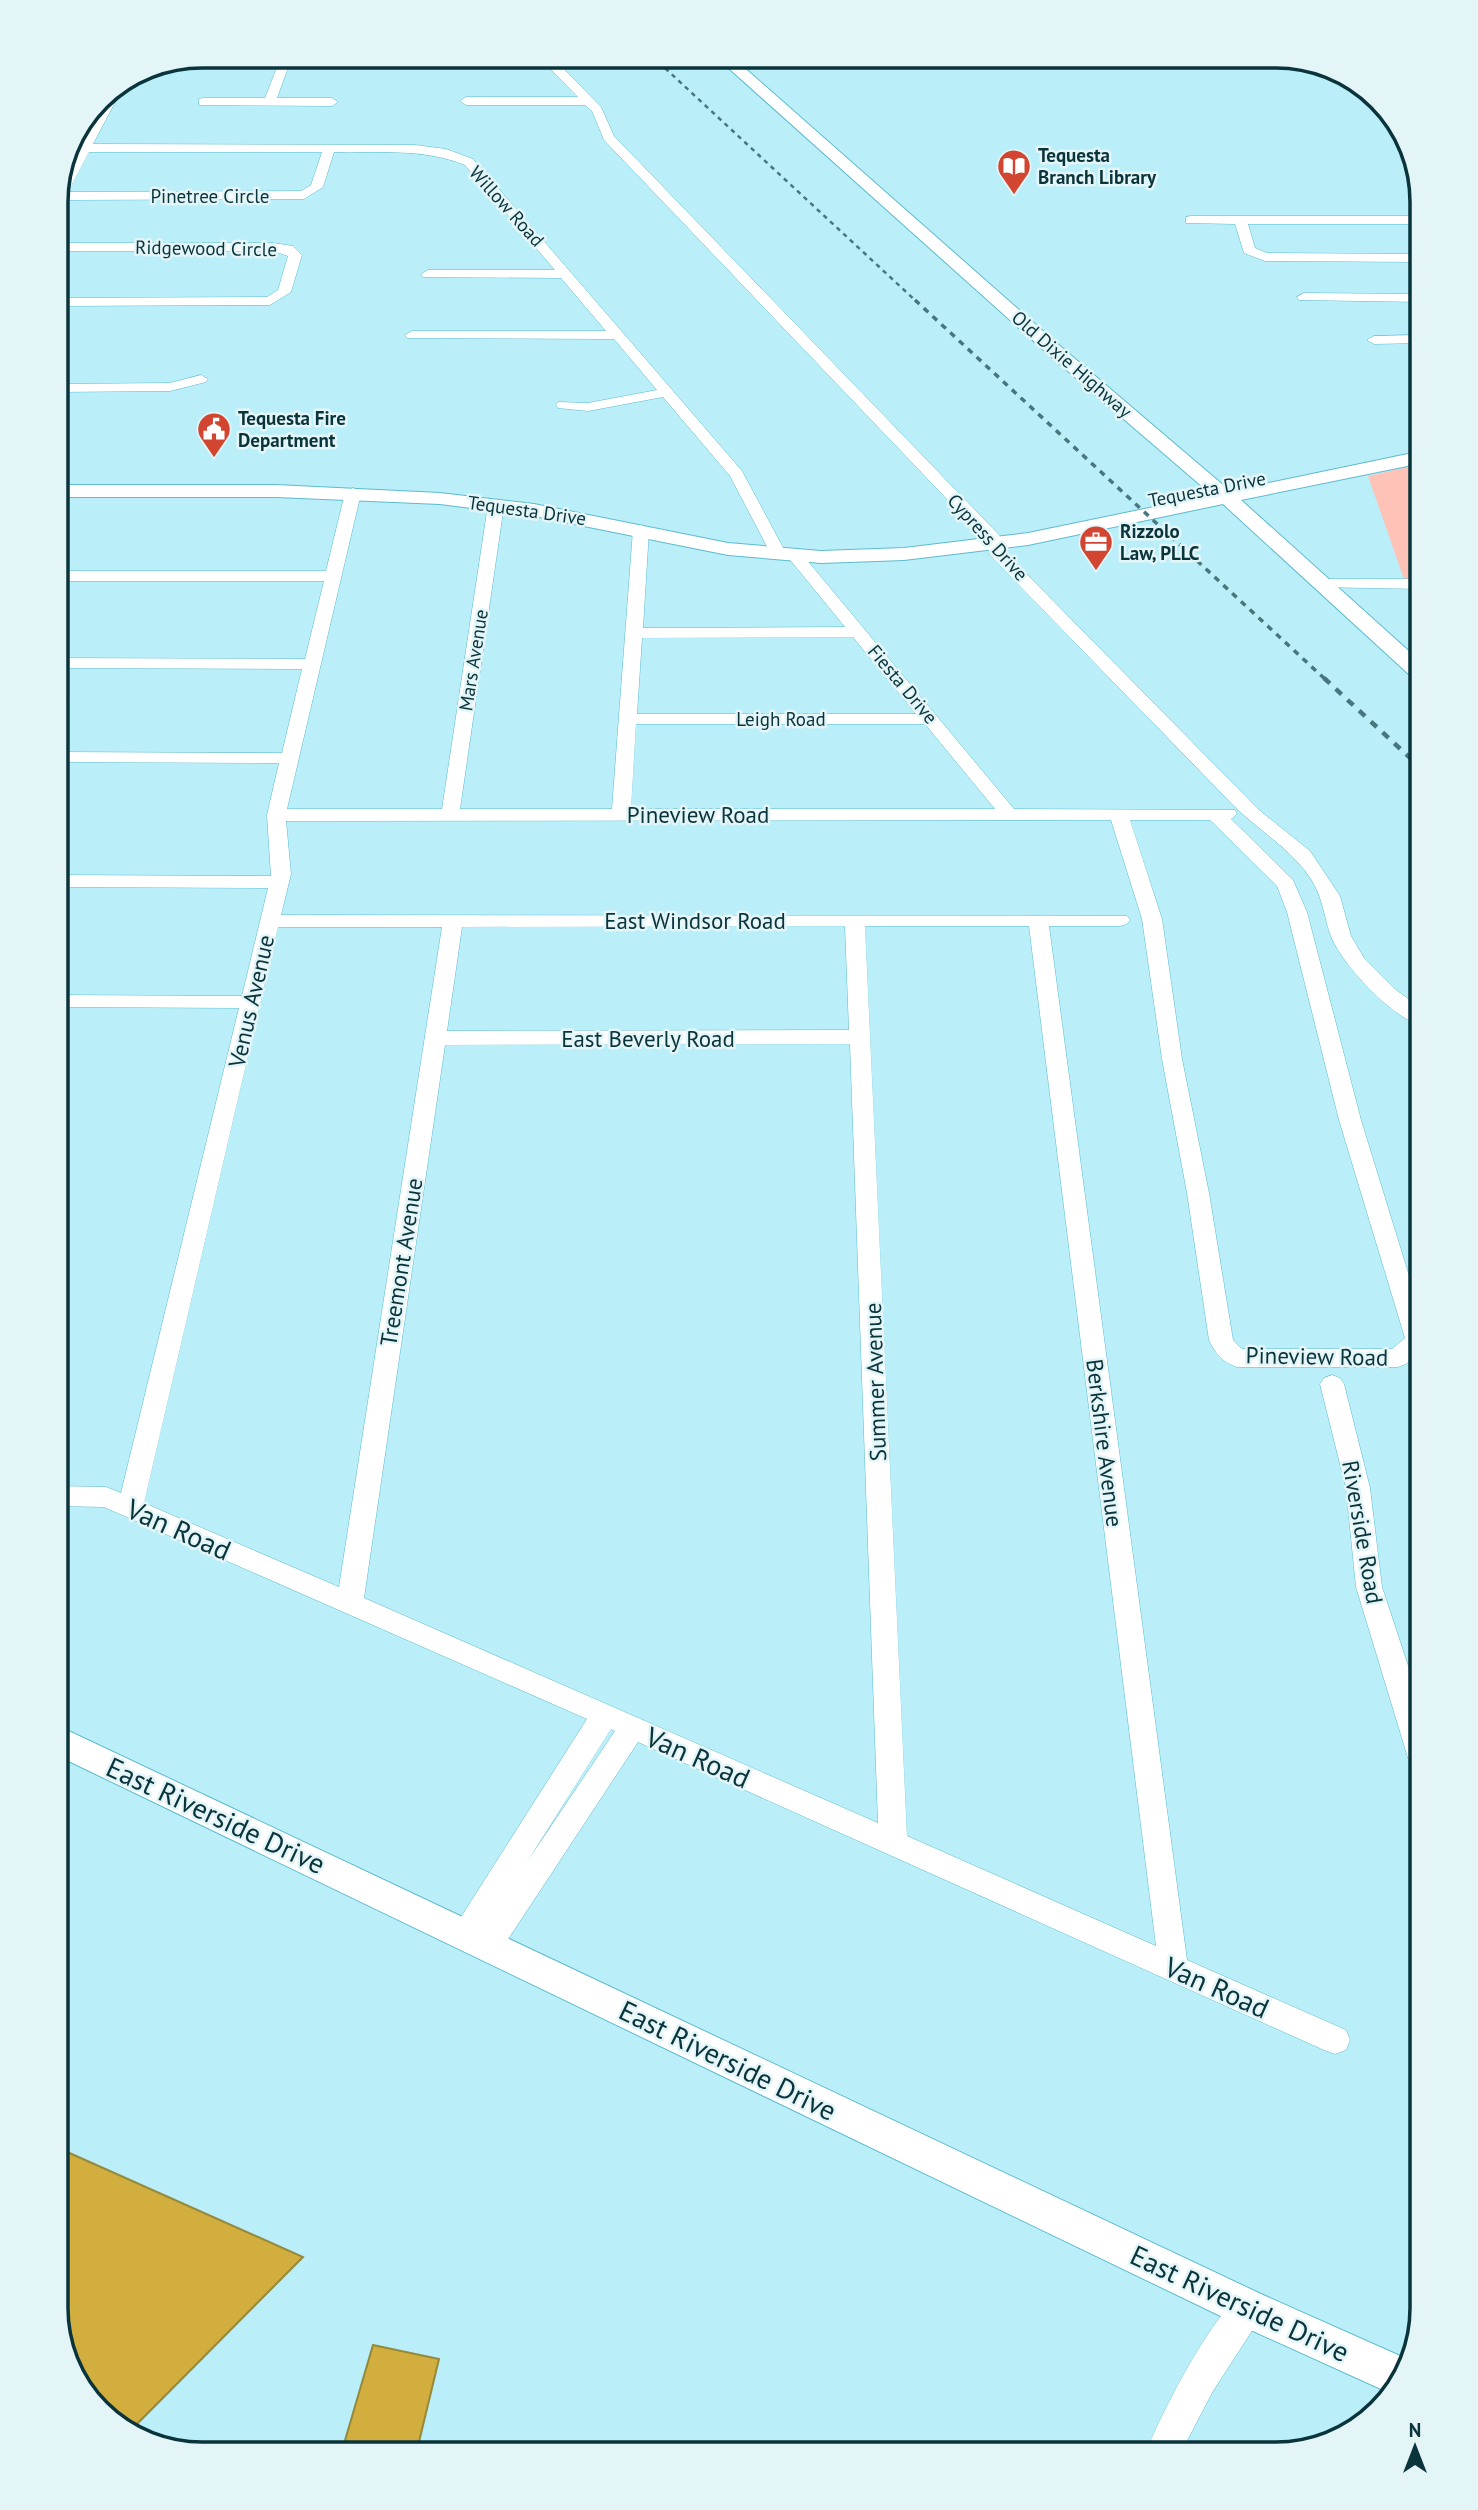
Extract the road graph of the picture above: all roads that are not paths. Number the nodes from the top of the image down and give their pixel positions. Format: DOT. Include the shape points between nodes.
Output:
graph roads {
  1 [pos="283,68"];
  2 [pos="556,68"];
  3 [pos="736,68"];
  4 [pos="466,101"];
  5 [pos="589,101"];
  6 [pos="203,102"];
  7 [pos="270,102"];
  8 [pos="332,102"];
  9 [pos="103,113"];
  10 [pos="84,148"];
  11 [pos="329,149"];
  12 [pos="75,161"];
  13 [pos="69,199"];
  14 [pos="1191,220"];
  15 [pos="1240,220"];
  16 [pos="1410,224"];
  17 [pos="69,247"];
  18 [pos="1410,258"];
  19 [pos="428,274"];
  20 [pos="567,274"];
  21 [pos="1304,297"];
  22 [pos="1410,298"];
  23 [pos="69,302"];
  24 [pos="412,335"];
  25 [pos="619,335"];
  26 [pos="1410,339"];
  27 [pos="1374,340"];
  28 [pos="201,380"];
  29 [pos="69,388"];
  30 [pos="667,392"];
  31 [pos="563,405"];
  32 [pos="1410,447"];
  33 [pos="1410,459"];
  34 [pos="69,491"];
  35 [pos="1221,492"];
  36 [pos="353,493"];
  37 [pos="496,505"];
  38 [pos="641,530"];
  39 [pos="994,539"];
  40 [pos="787,555"];
  41 [pos="69,576"];
  42 [pos="334,576"];
  43 [pos="1321,584"];
  44 [pos="1410,584"];
  45 [pos="859,632"];
  46 [pos="635,633"];
  47 [pos="69,663"];
  48 [pos="1410,663"];
  49 [pos="313,664"];
  50 [pos="629,719"];
  51 [pos="932,719"];
  52 [pos="69,757"];
  53 [pos="290,758"];
  54 [pos="1251,811"];
  55 [pos="621,814"];
  56 [pos="1009,814"];
  57 [pos="1215,814"];
  58 [pos="276,815"];
  59 [pos="450,815"];
  60 [pos="1119,815"];
  61 [pos="69,881"];
  62 [pos="278,882"];
  63 [pos="453,920"];
  64 [pos="855,920"];
  65 [pos="1038,920"];
  66 [pos="1120,920"];
  67 [pos="270,921"];
  68 [pos="69,1001"];
  69 [pos="251,1002"];
  70 [pos="1410,1010"];
  71 [pos="861,1037"];
  72 [pos="435,1038"];
  73 [pos="1410,1317"];
  74 [pos="1410,1347"];
  75 [pos="1332,1384"];
  76 [pos="68,1496"];
  77 [pos="130,1508"];
  78 [pos="350,1604"];
  79 [pos="1410,1713"];
  80 [pos="605,1715"];
  81 [pos="634,1727"];
  82 [pos="68,1745"];
  83 [pos="893,1845"];
  84 [pos="478,1939"];
  85 [pos="1173,1967"];
  86 [pos="1335,2040"];
  87 [pos="1247,2308"];
  88 [pos="1392,2374"];
  89 [pos="1168,2442"];
  1 -- 7 [label="street"];
  2 -- 5 [label="street, Cypress Drive"];
  3 -- 35 [label="street, Old Dixie Highway"];
  4 -- 5 [label="street"];
  5 -- 39 [label="street, Cypress Drive" via="608,137"];
  6 -- 7 [label="street"];
  7 -- 8 [label="street"];
  9 -- 10 [label="street"];
  10 -- 11 [label="street, Willow Road"];
  10 -- 12 [label="street"];
  11 -- 13 [label="street, Pinetree Circle" via="317,187 304,195"];
  11 -- 20 [label="street, Willow Road" via="423,150 464,160 476,168"];
  14 -- 15 [label="street"];
  15 -- 16 [label="street"];
  15 -- 18 [label="street" via="1249,250 1265,257"];
  17 -- 23 [label="street, Ridgewood Circle" via="273,247 295,255 284,292 262,302"];
  19 -- 20 [label="street"];
  20 -- 25 [label="street, Willow Road"];
  21 -- 22 [label="street"];
  24 -- 25 [label="street"];
  25 -- 30 [label="street, Willow Road"];
  26 -- 27 [label="street"];
  28 -- 29 [label="street" via="170,387"];
  30 -- 31 [label="street" via="588,407"];
  30 -- 40 [label="street, Willow Road" via="737,474"];
  32 -- 35 [label="street, Tequesta Drive"];
  33 -- 35 [label="street, Tequesta Drive"];
  34 -- 36 [label="street, Tequesta Drive"];
  35 -- 39 [label="street, Tequesta Drive" via="1028,539"];
  35 -- 43 [label="street, Old Dixie Highway"];
  36 -- 37 [label="street, Tequesta Drive"];
  36 -- 42 [label="street, Venus Avenue"];
  37 -- 38 [label="street, Tequesta Drive"];
  37 -- 59 [label="street, Mars Avenue"];
  38 -- 40 [label="street, Tequesta Drive" via="722,548"];
  38 -- 46 [label="street"];
  39 -- 40 [label="street, Tequesta Drive" via="897,555"];
  39 -- 54 [label="street, Cypress Drive" via="996,552"];
  40 -- 45 [label="street, Fiesta Drive"];
  41 -- 42 [label="street"];
  42 -- 49 [label="street, Venus Avenue"];
  43 -- 44 [label="street"];
  43 -- 48 [label="street, Old Dixie Highway"];
  45 -- 46 [label="street"];
  45 -- 51 [label="street, Fiesta Drive"];
  46 -- 50 [label="street"];
  47 -- 49 [label="street"];
  49 -- 53 [label="street, Venus Avenue"];
  50 -- 51 [label="street, Leigh Road"];
  50 -- 55 [label="street"];
  51 -- 56 [label="street, Fiesta Drive"];
  52 -- 53 [label="street"];
  53 -- 58 [label="street, Venus Avenue"];
  54 -- 57 [label="street, Pineview Road"];
  54 -- 70 [label="street, Cypress Drive" via="1303,855 1321,879 1341,936 1356,962"];
  55 -- 56 [label="street, Pineview Road"];
  55 -- 59 [label="street, Pineview Road"];
  56 -- 60 [label="street, Pineview Road"];
  57 -- 60 [label="street, Pineview Road"];
  57 -- 73 [label="street, Pineview Road" via="1286,884 1297,912 1350,1120"];
  58 -- 59 [label="street, Pineview Road"];
  58 -- 62 [label="street, Venus Avenue" via="282,860"];
  60 -- 74 [label="street, Pineview Road" via="1152,919 1171,1059 1226,1350 1237,1358 1398,1358"];
  61 -- 62 [label="street"];
  62 -- 67 [label="street, Venus Avenue"];
  63 -- 64 [label="street, East Windsor Road"];
  63 -- 67 [label="street, East Windsor Road"];
  63 -- 72 [label="street, Treemont Avenue"];
  64 -- 65 [label="street, East Windsor Road"];
  64 -- 71 [label="street, Summer Avenue"];
  65 -- 66 [label="street, East Windsor Road"];
  65 -- 85 [label="street, Berkshire Avenue"];
  67 -- 69 [label="street, Venus Avenue"];
  68 -- 69 [label="street"];
  69 -- 77 [label="street, Venus Avenue"];
  71 -- 72 [label="street, East Beverly Road"];
  71 -- 83 [label="street, Summer Avenue"];
  72 -- 78 [label="street, Treemont Avenue"];
  75 -- 79 [label="street, Riverside Road" via="1358,1488 1369,1587"];
  76 -- 77 [label="street, Van Road" via="106,1496"];
  77 -- 78 [label="street, Van Road"];
  78 -- 80 [label="street, Van Road"];
  80 -- 81 [label="street, Van Road"];
  80 -- 84 [label="street"];
  81 -- 83 [label="street, Van Road"];
  81 -- 84 [label="street"];
  82 -- 84 [label="street, East Riverside Drive"];
  83 -- 85 [label="street, Van Road"];
  84 -- 87 [label="street, East Riverside Drive"];
  85 -- 86 [label="street, Van Road"];
  87 -- 88 [label="street, East Riverside Drive"];
  87 -- 89 [label="street" via="1216,2351"];
}
